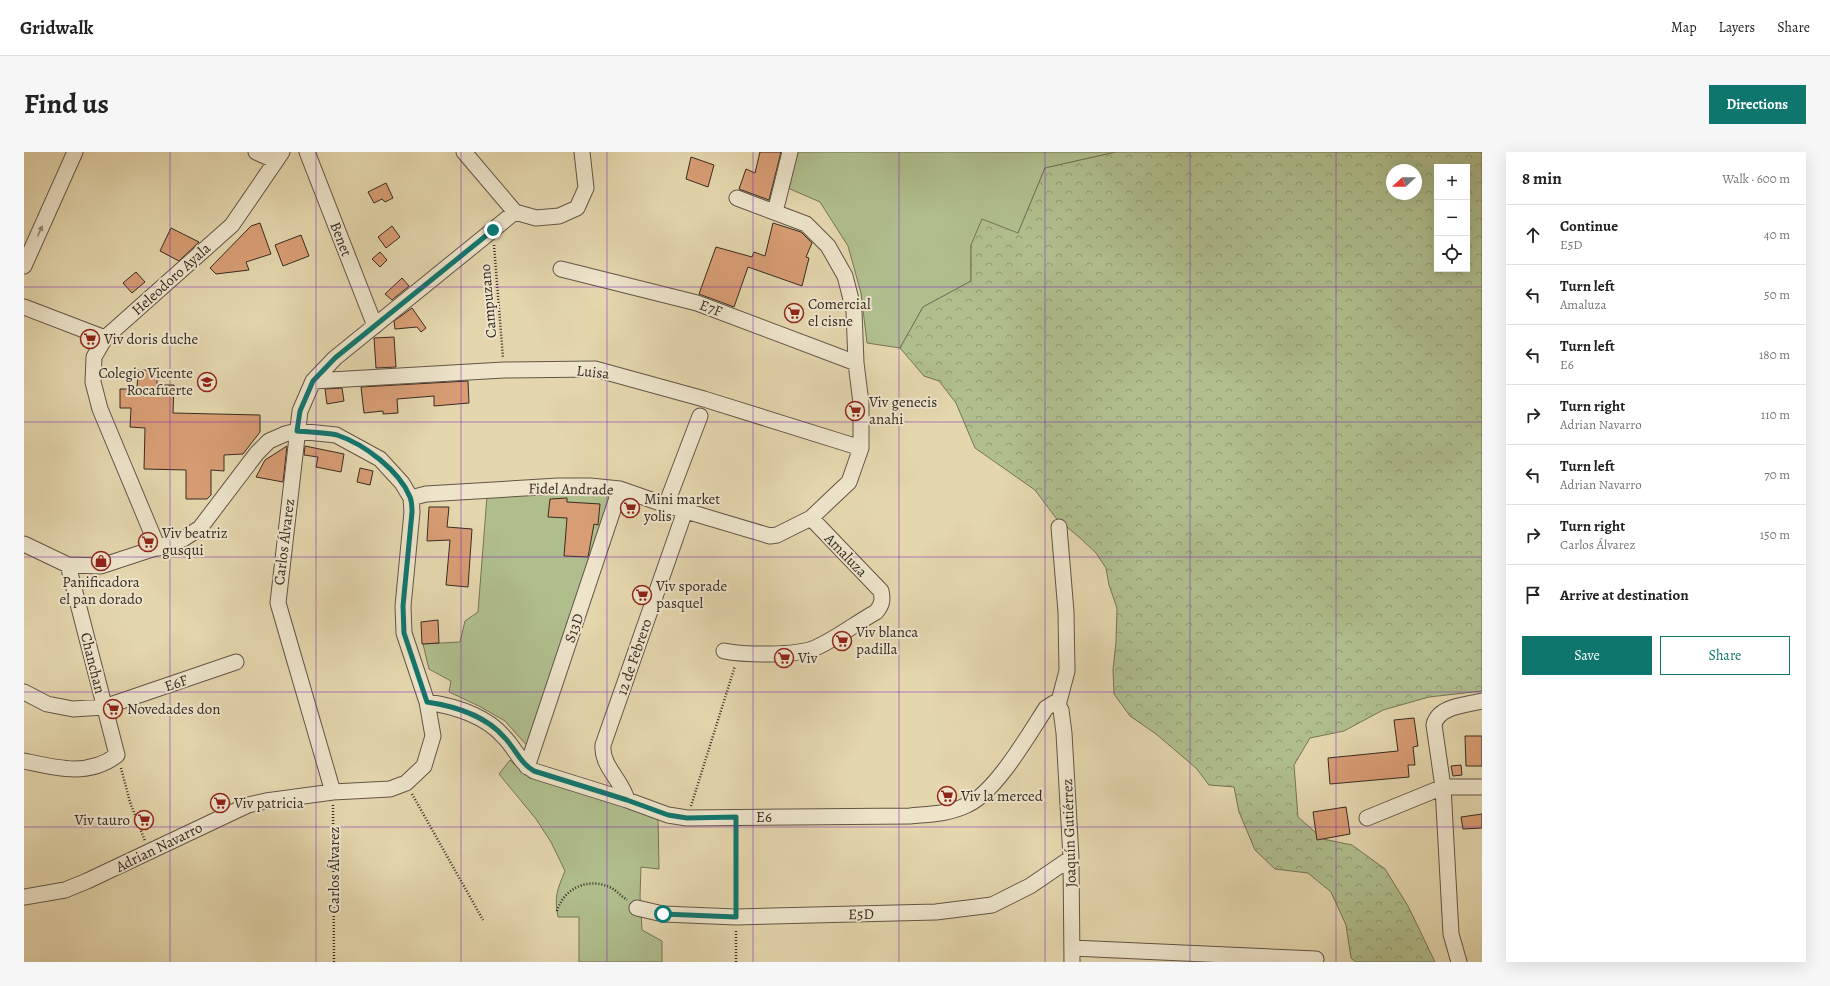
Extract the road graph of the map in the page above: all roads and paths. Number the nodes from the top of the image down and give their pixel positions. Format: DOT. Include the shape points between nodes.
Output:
graph roads {
  1 [pos="76,152"];
  2 [pos="256,152"];
  3 [pos="307,152"];
  4 [pos="464,152"];
  5 [pos="582,152"];
  6 [pos="790,152"];
  7 [pos="279,157"];
  8 [pos="737,198"];
  9 [pos="515,212"];
  10 [pos="775,212"];
  11 [pos="493,230"];
  12 [pos="24,266"];
  13 [pos="561,269"];
  14 [pos="24,307"];
  15 [pos="375,326"];
  16 [pos="105,338"];
  17 [pos="856,363"];
  18 [pos="504,370"];
  19 [pos="313,381"];
  20 [pos="700,416"];
  21 [pos="297,431"];
  22 [pos="861,448"];
  23 [pos="620,489"];
  24 [pos="411,498"];
  25 [pos="666,505"];
  26 [pos="685,511"];
  27 [pos="811,518"];
  28 [pos="1058,527"];
  29 [pos="24,544"];
  30 [pos="158,548"];
  31 [pos="68,565"];
  32 [pos="732,653"];
  33 [pos="236,662"];
  34 [pos="24,692"];
  35 [pos="1482,701"];
  36 [pos="427,702"];
  37 [pos="1058,705"];
  38 [pos="104,707"];
  39 [pos="117,755"];
  40 [pos="24,762"];
  41 [pos="527,767"];
  42 [pos="406,783"];
  43 [pos="1443,787"];
  44 [pos="1482,787"];
  45 [pos="333,792"];
  46 [pos="627,800"];
  47 [pos="736,817"];
  48 [pos="687,818"];
  49 [pos="1367,818"];
  50 [pos="149,852"];
  51 [pos="1071,858"];
  52 [pos="24,897"];
  53 [pos="637,908"];
  54 [pos="557,911"];
  55 [pos="736,917"];
  56 [pos="483,920"];
  57 [pos="1072,955"];
  58 [pos="1240,959"];
  59 [pos="1316,959"];
  60 [pos="334,962"];
  61 [pos="736,962"];
  62 [pos="1459,962"];
  12 -- 1 [label="street, one-way"];
  2 -- 7 [label="street"];
  3 -- 15 [label="street, Benet"];
  4 -- 9 [label="street"];
  5 -- 9 [label="street" via="586,188 577,208 559,216 536,218"];
  6 -- 10 [label="street"];
  7 -- 16 [label="street, Heleodoro Ayala" via="232,225"];
  8 -- 10 [label="street, Fidel Andrade"];
  9 -- 11 [label="street, Carlos Álvarez"];
  10 -- 17 [label="street, Fidel Andrade" via="806,224 828,246 845,276 854,311"];
  11 -- 15 [label="street, Carlos Álvarez"];
  11 -- 18 [label="path, Campuzano"];
  13 -- 17 [label="street, E7F" via="697,303"];
  14 -- 16 [label="street"];
  15 -- 19 [label="street, Carlos Álvarez" via="335,358"];
  16 -- 30 [label="street, Heleodoro Ayala" via="94,357 93,382 100,409"];
  17 -- 22 [label="street, Fidel Andrade" via="861,403"];
  18 -- 19 [label="street, Luisa"];
  18 -- 22 [label="street, Luisa" via="602,370"];
  19 -- 21 [label="street, Carlos Álvarez" via="300,411"];
  20 -- 25 [label="street"];
  21 -- 24 [label="street" via="336,435 360,447 380,459 402,483"];
  21 -- 30 [label="street" via="269,441 200,528 183,539"];
  21 -- 45 [label="street, Carlos Álvarez" via="278,603"];
  22 -- 27 [label="street, Fidel Andrade" via="849,482"];
  23 -- 24 [label="street, Fidel Andrade" via="558,486 426,494"];
  23 -- 25 [label="street, Fidel Andrade"];
  23 -- 41 [label="street, S13D"];
  24 -- 36 [label="street, Adrian Navarro" via="412,512 403,606 404,633"];
  25 -- 26 [label="street, Fidel Andrade"];
  26 -- 27 [label="street, Fidel Andrade" via="770,536 777,536"];
  26 -- 46 [label="street, 12 de Febrero" via="603,745 604,759 624,790"];
  27 -- 32 [label="street, Amaluza" via="881,591 880,606 876,612 813,649 765,654"];
  28 -- 37 [label="street" via="1066,612 1066,671"];
  29 -- 31 [label="street"];
  30 -- 31 [label="street" via="101,566"];
  31 -- 38 [label="street, Chanchan"];
  32 -- 48 [label="path"];
  33 -- 38 [label="street, E6F"];
  34 -- 38 [label="street, E6F" via="47,704 73,709"];
  35 -- 43 [label="street" via="1440,713 1435,718 1435,736"];
  36 -- 41 [label="street" via="449,705 480,718 504,736"];
  36 -- 42 [label="street, Adrian Navarro" via="433,736 424,766"];
  37 -- 47 [label="street, E6" via="1054,703 1046,708 1012,760 985,792 968,805 947,812 910,816"];
  37 -- 51 [label="street, Joaquín Gutiérrez" via="1064,733"];
  38 -- 39 [label="street, Chanchan"];
  39 -- 40 [label="street" via="106,764 89,768 66,769"];
  39 -- 50 [label="path" via="130,802"];
  41 -- 46 [label="street, E6"];
  42 -- 45 [label="street, Adrian Navarro" via="390,789"];
  42 -- 56 [label="path"];
  43 -- 44 [label="street"];
  43 -- 49 [label="street"];
  43 -- 62 [label="street" via="1451,934"];
  45 -- 50 [label="street, Adrian Navarro" via="266,800"];
  45 -- 60 [label="path, Carlos Álvarez"];
  46 -- 48 [label="street, E6" via="668,815"];
  47 -- 48 [label="street, E6"];
  47 -- 55 [label="path"];
  50 -- 52 [label="street, Adrian Navarro" via="65,890"];
  51 -- 55 [label="street, E5D" via="1030,886 992,905 936,912"];
  51 -- 57 [label="street, Joaquín Gutiérrez"];
  53 -- 54 [label="path" via="607,886 584,883 571,890 560,902"];
  53 -- 55 [label="street, E5D" via="663,914"];
  55 -- 61 [label="path"];
  57 -- 58 [label="street"];
  58 -- 59 [label="street"];
}
